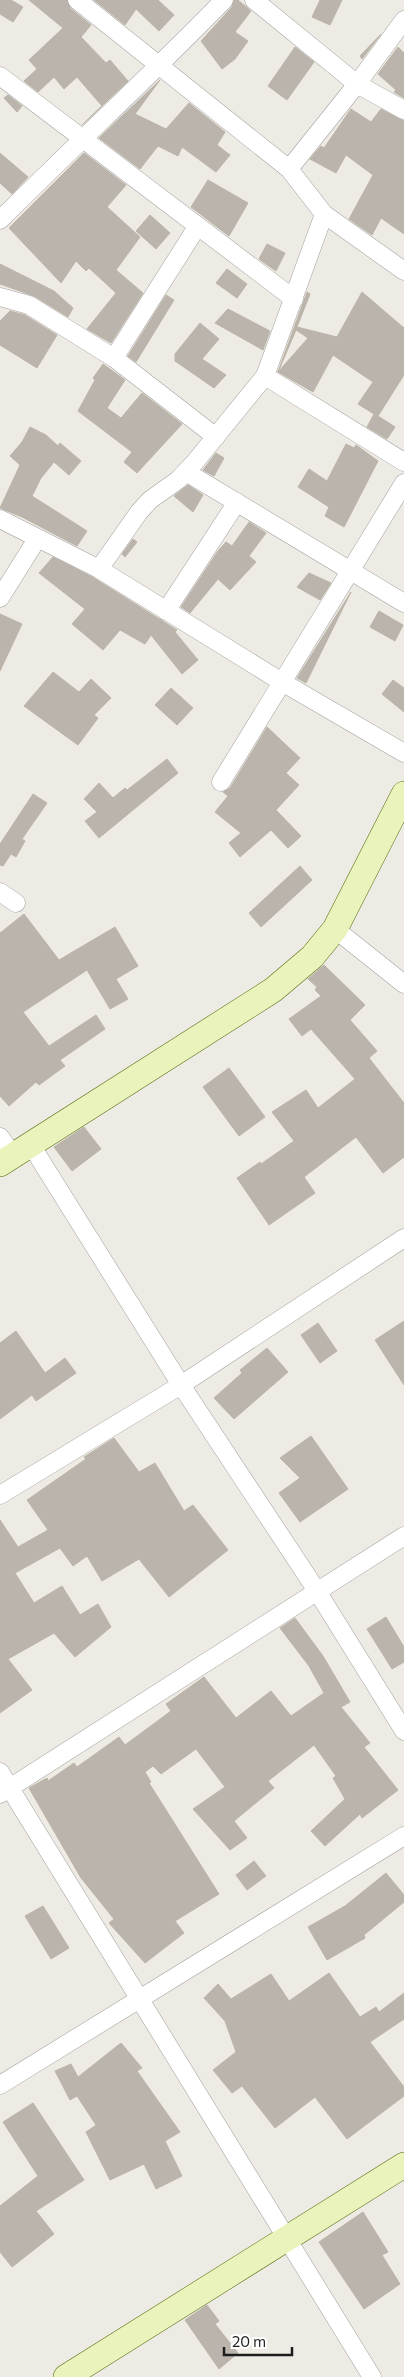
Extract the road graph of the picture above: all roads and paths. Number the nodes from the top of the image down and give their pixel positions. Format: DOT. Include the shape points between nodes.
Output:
graph roads {
  1 [pos="77,0"];
  2 [pos="224,0"];
  3 [pos="254,0"];
  4 [pos="404,20"];
  5 [pos="161,65"];
  6 [pos="0,76"];
  7 [pos="357,84"];
  8 [pos="404,110"];
  9 [pos="81,139"];
  10 [pos="289,168"];
  11 [pos="324,214"];
  12 [pos="0,220"];
  13 [pos="197,227"];
  14 [pos="404,271"];
  15 [pos="0,297"];
  16 [pos="294,299"];
  17 [pos="114,358"];
  18 [pos="265,376"];
  19 [pos="216,437"];
  20 [pos="404,462"];
  21 [pos="186,472"];
  22 [pos="404,483"];
  23 [pos="237,502"];
  24 [pos="0,519"];
  25 [pos="37,539"];
  26 [pos="99,569"];
  27 [pos="350,570"];
  28 [pos="0,598"];
  29 [pos="404,603"];
  30 [pos="166,611"];
  31 [pos="282,682"];
  32 [pos="404,753"];
  33 [pos="221,782"];
  34 [pos="404,794"];
  35 [pos="0,892"];
  36 [pos="16,903"];
  37 [pos="335,930"];
  38 [pos="404,984"];
  39 [pos="11,1150"];
  40 [pos="404,1238"];
  41 [pos="181,1385"];
  42 [pos="0,1496"];
  43 [pos="404,1536"];
  44 [pos="317,1592"];
  45 [pos="404,1731"];
  46 [pos="0,1772"];
  47 [pos="5,1791"];
  48 [pos="404,1836"];
  49 [pos="138,1999"];
  50 [pos="0,2084"];
  51 [pos="404,2165"];
  52 [pos="288,2238"];
  53 [pos="66,2377"];
  54 [pos="372,2377"];
  1 -- 5 [label="street"];
  2 -- 5 [label="street"];
  3 -- 7 [label="street"];
  4 -- 7 [label="street"];
  5 -- 9 [label="street"];
  5 -- 10 [label="street"];
  6 -- 9 [label="street"];
  7 -- 8 [label="street"];
  7 -- 10 [label="street"];
  9 -- 12 [label="street"];
  9 -- 13 [label="street"];
  10 -- 11 [label="street"];
  11 -- 14 [label="street"];
  11 -- 16 [label="street"];
  13 -- 16 [label="street"];
  13 -- 17 [label="street"];
  15 -- 17 [label="street" via="29,305"];
  16 -- 18 [label="street"];
  17 -- 19 [label="street"];
  18 -- 19 [label="street"];
  18 -- 20 [label="street"];
  19 -- 21 [label="street"];
  21 -- 23 [label="street"];
  21 -- 26 [label="street" via="139,512"];
  22 -- 27 [label="street"];
  23 -- 27 [label="street"];
  23 -- 30 [label="street"];
  24 -- 25 [label="street"];
  25 -- 26 [label="street"];
  25 -- 28 [label="street"];
  26 -- 30 [label="street"];
  27 -- 29 [label="street"];
  27 -- 31 [label="street"];
  30 -- 31 [label="street"];
  31 -- 32 [label="street"];
  31 -- 33 [label="street"];
  34 -- 37 [label="street"];
  35 -- 36 [label="street"];
  37 -- 38 [label="street"];
  37 -- 39 [label="street" via="312,957 273,990"];
  39 -- 41 [label="street"];
  40 -- 41 [label="street"];
  41 -- 42 [label="street"];
  41 -- 44 [label="street"];
  43 -- 44 [label="street"];
  44 -- 45 [label="street"];
  44 -- 47 [label="street"];
  46 -- 47 [label="street"];
  47 -- 49 [label="street"];
  48 -- 49 [label="street"];
  49 -- 50 [label="street"];
  49 -- 52 [label="street"];
  51 -- 52 [label="street"];
  52 -- 53 [label="street"];
  52 -- 54 [label="street"];
}
